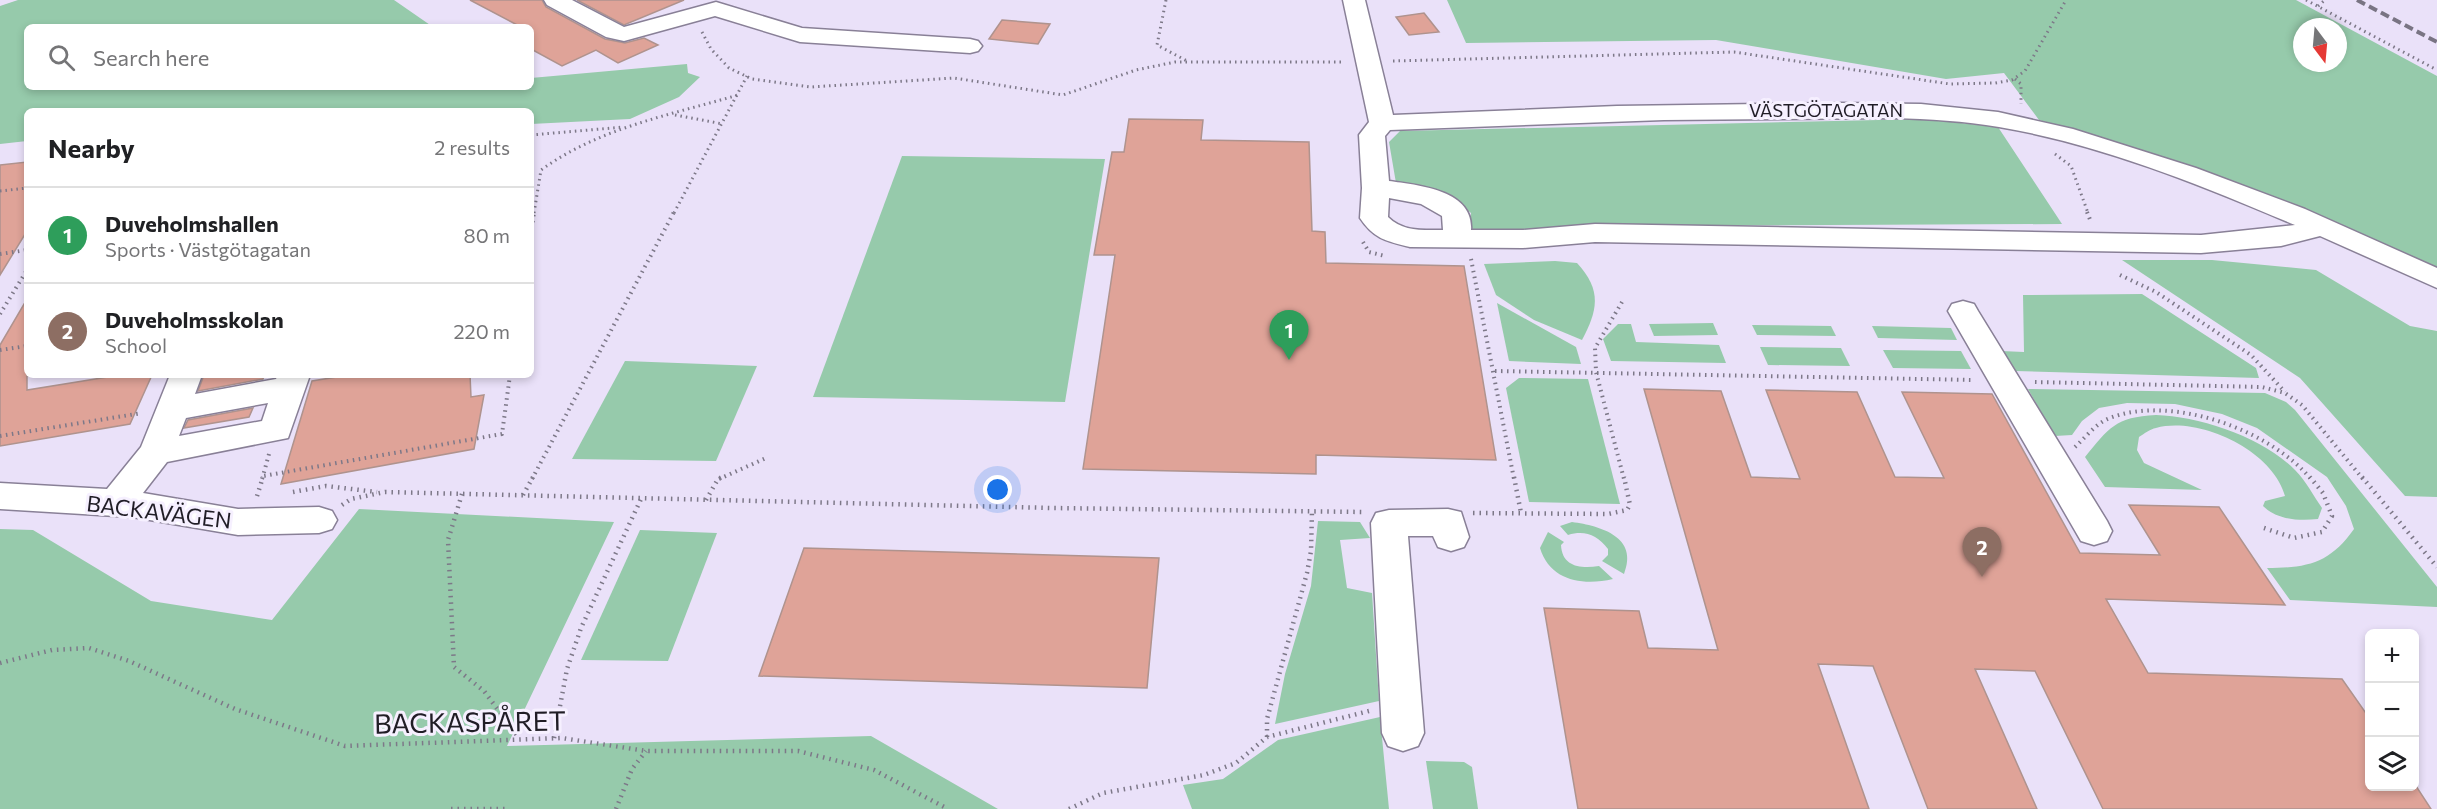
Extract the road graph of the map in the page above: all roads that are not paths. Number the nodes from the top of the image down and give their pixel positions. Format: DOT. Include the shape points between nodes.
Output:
graph roads {
  1 [pos="555,0"];
  2 [pos="1354,0"];
  3 [pos="715,4"];
  4 [pos="970,46"];
  5 [pos="1382,123"];
  6 [pos="1376,188"];
  7 [pos="2321,227"];
  8 [pos="1463,248"];
  9 [pos="2437,279"];
  10 [pos="1963,310"];
  11 [pos="185,378"];
  12 [pos="291,382"];
  13 [pos="172,409"];
  14 [pos="156,452"];
  15 [pos="0,496"];
  16 [pos="116,503"];
  17 [pos="319,520"];
  18 [pos="1457,525"];
  19 [pos="2094,531"];
  20 [pos="1402,720"];
  1 -- 3 [label="street" via="624,34"];
  2 -- 5 [label="street"];
  3 -- 4 [label="street" via="800,34"];
  5 -- 6 [label="street" via="1372,135"];
  5 -- 7 [label="street, VÄSTGÖTAGATAN" via="1874,110 2023,116"];
  6 -- 8 [label="street" via="1427,196 1445,204 1455,213"];
  6 -- 8 [label="street" via="1374,218 1386,231"];
  7 -- 8 [label="street" via="2281,237 2201,244 1595,234"];
  7 -- 9 [label="street, VÄSTGÖTAGATAN"];
  10 -- 19 [label="street"];
  11 -- 13 [label="street"];
  12 -- 13 [label="street"];
  12 -- 14 [label="street" via="276,430"];
  13 -- 14 [label="street"];
  14 -- 16 [label="street"];
  15 -- 16 [label="street, BACKAVÄGEN"];
  16 -- 17 [label="street, BACKAVÄGEN" via="238,522"];
  18 -- 20 [label="street" via="1389,523"];
}
